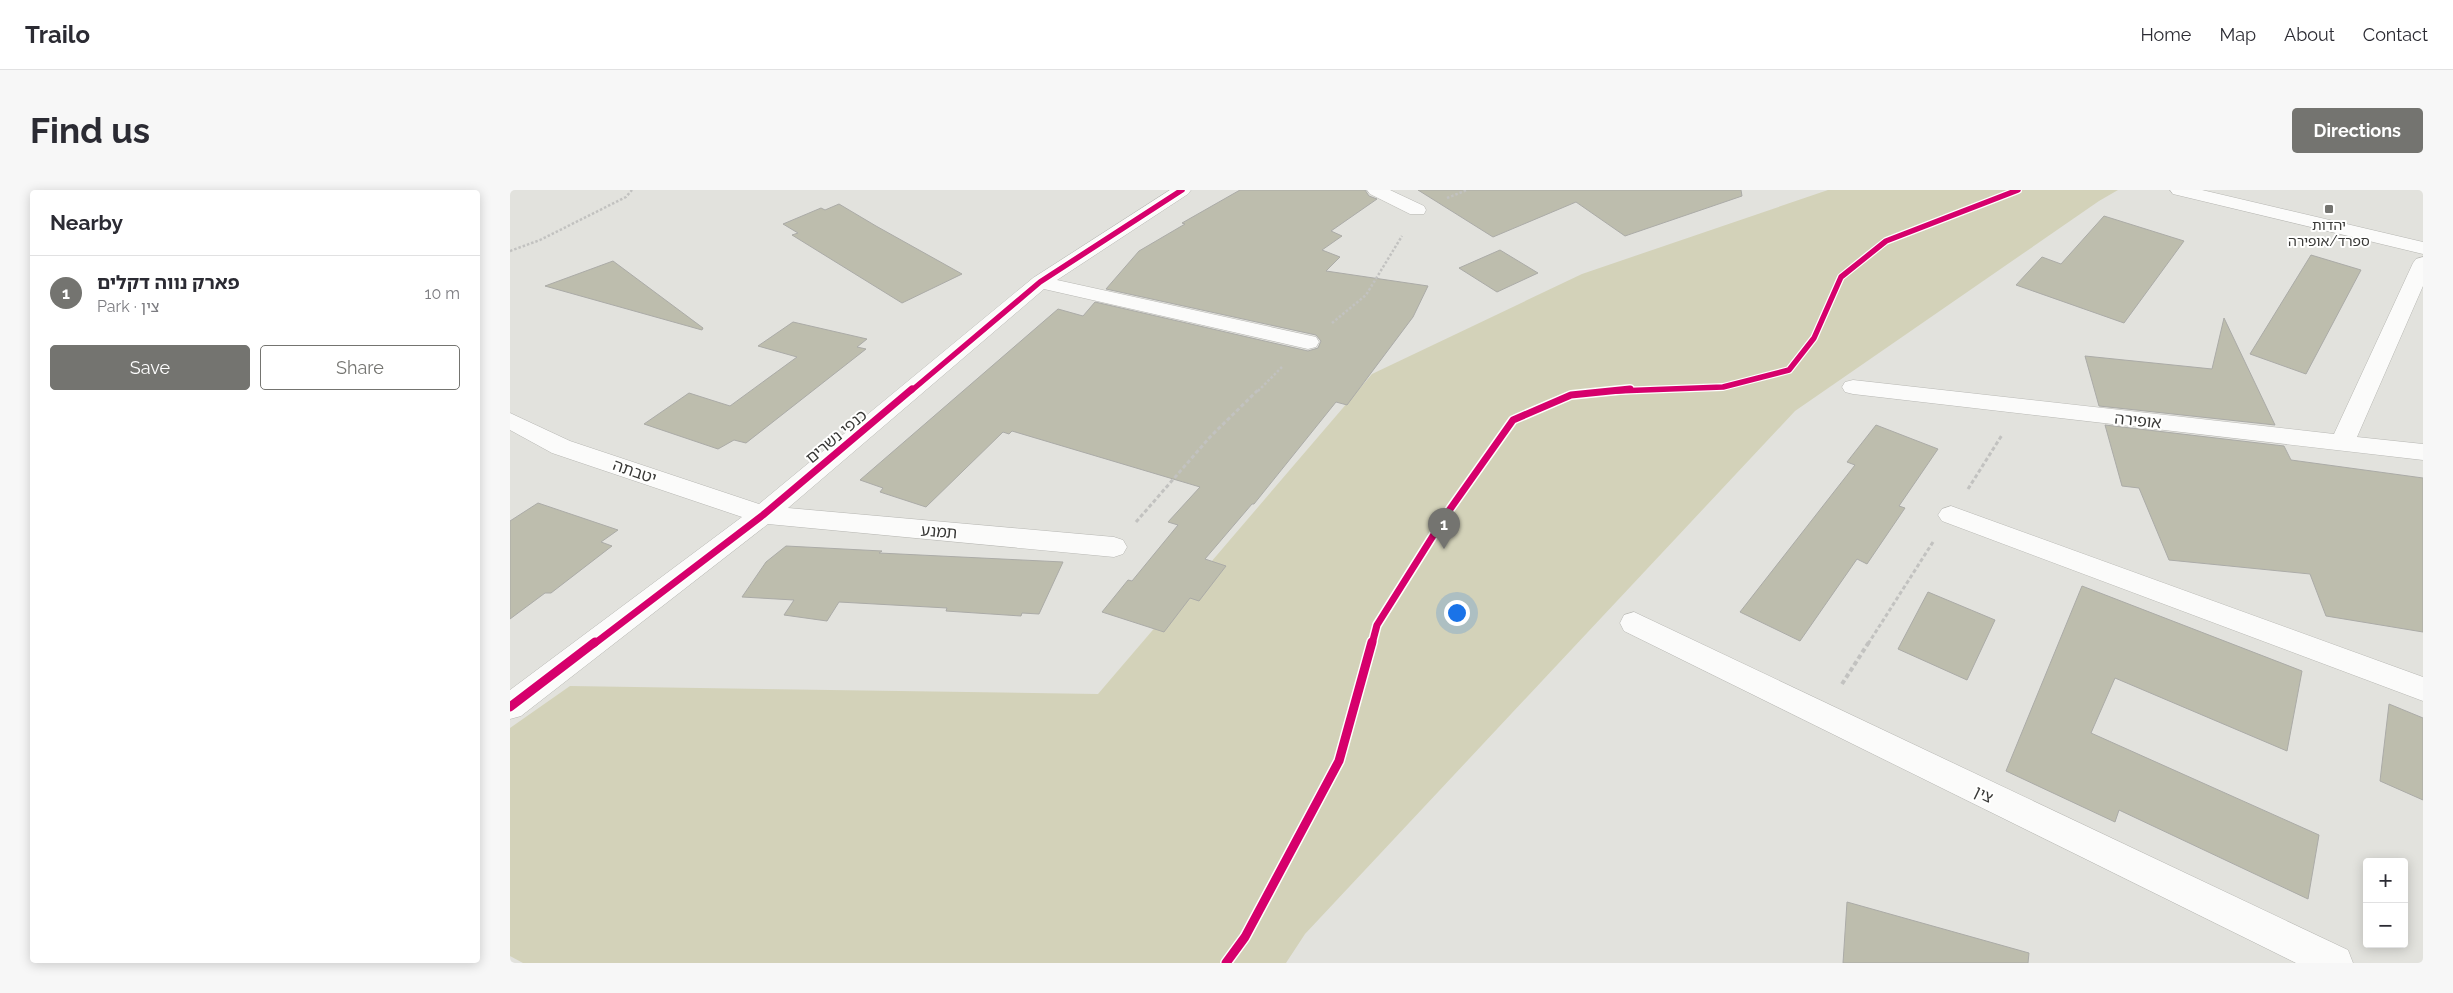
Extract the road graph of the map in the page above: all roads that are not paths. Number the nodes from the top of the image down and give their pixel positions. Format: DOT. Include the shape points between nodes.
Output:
graph roads {
  1 [pos="1182,190"];
  2 [pos="1376,190"];
  3 [pos="2179,190"];
  4 [pos="1417,210"];
  5 [pos="2423,248"];
  6 [pos="2423,263"];
  7 [pos="1040,282"];
  8 [pos="1308,342"];
  9 [pos="1853,387"];
  10 [pos="510,420"];
  11 [pos="2342,443"];
  12 [pos="2423,452"];
  13 [pos="763,514"];
  14 [pos="1951,515"];
  15 [pos="1114,547"];
  16 [pos="1634,623"];
  17 [pos="2423,689"];
  18 [pos="510,707"];
  19 [pos="2335,963"];
  1 -- 7 [label="street, כנפי נשרים"];
  2 -- 4 [label="street"];
  3 -- 5 [label="street"];
  6 -- 11 [label="street"];
  7 -- 8 [label="street"];
  7 -- 13 [label="street, כנפי נשרים"];
  9 -- 11 [label="street, אופירה"];
  10 -- 13 [label="street, יטבתה" via="561,447"];
  11 -- 12 [label="street, אופירה"];
  13 -- 15 [label="street, תמנע"];
  13 -- 18 [label="street, כנפי נשרים"];
  14 -- 17 [label="street"];
  16 -- 19 [label="street, צין"];
}
